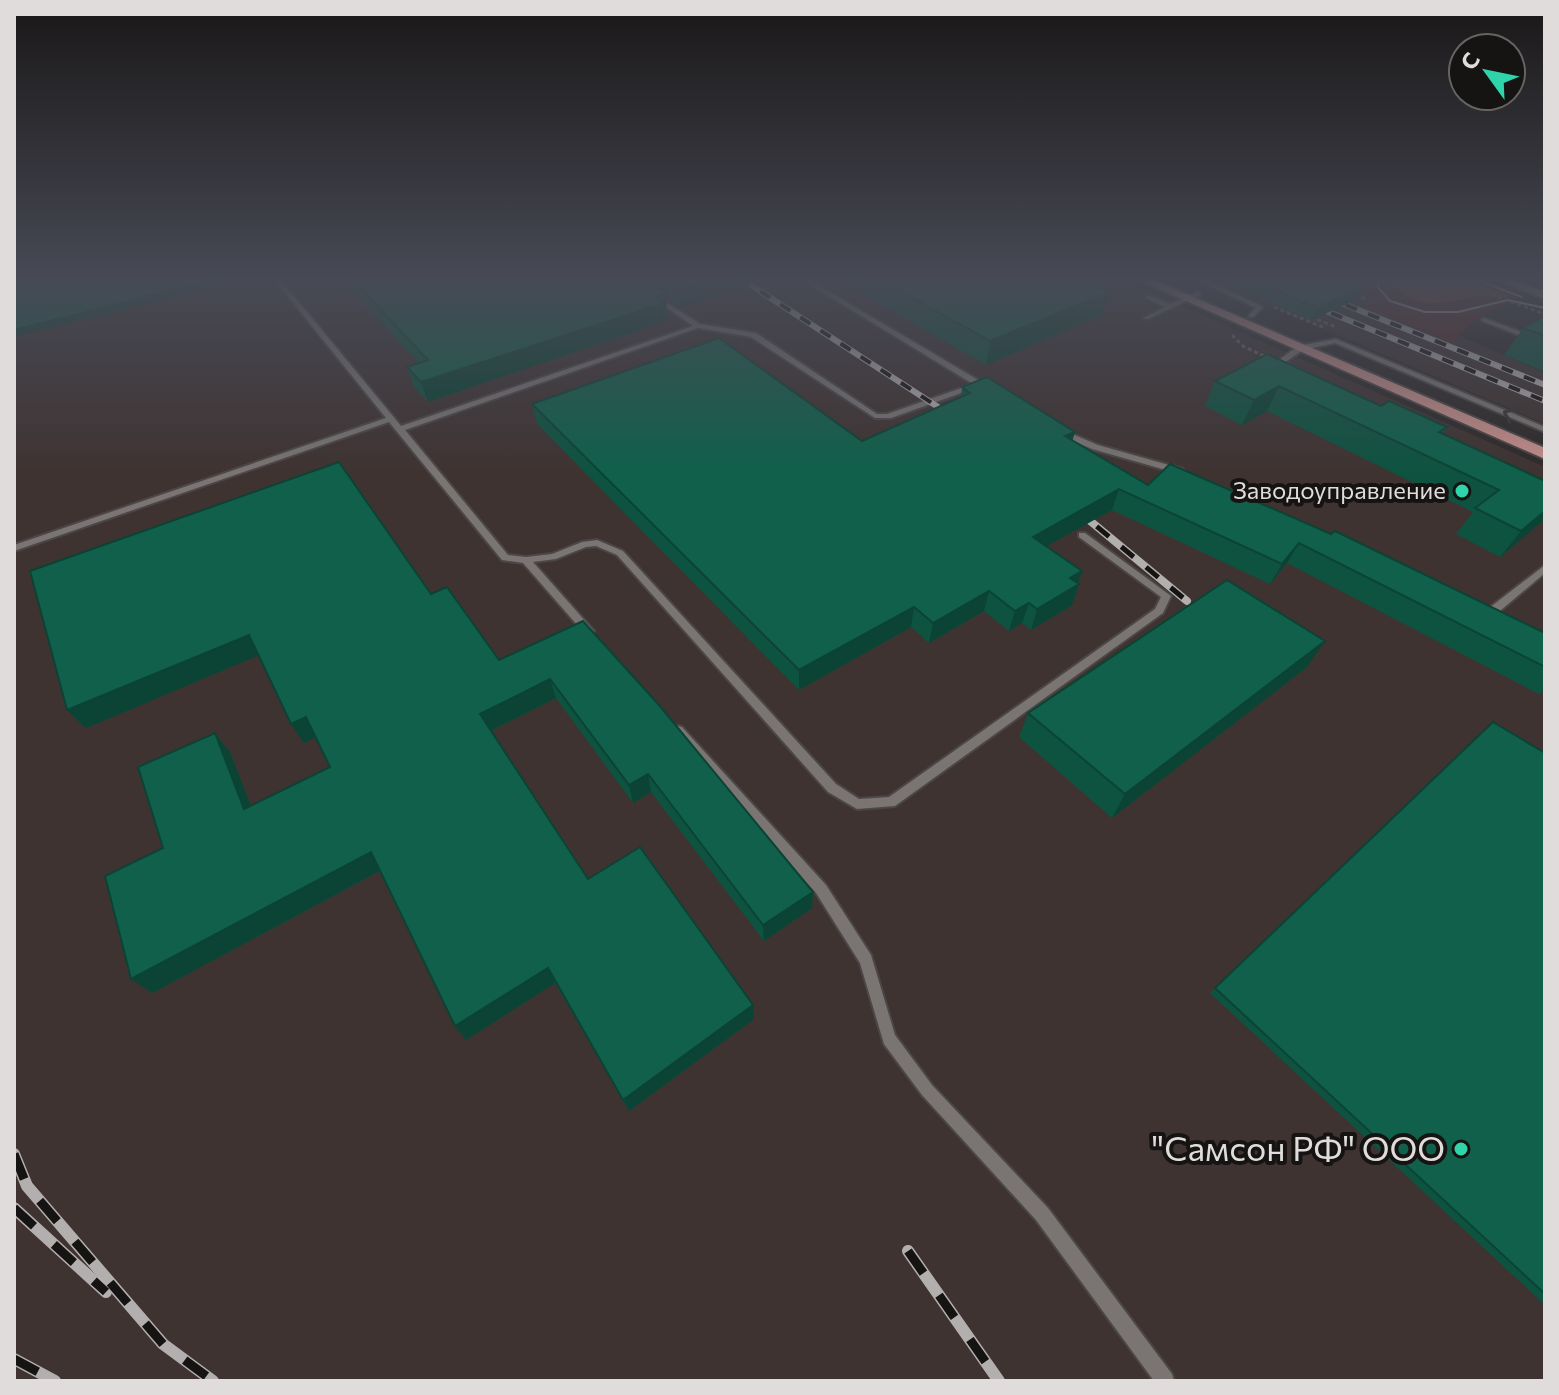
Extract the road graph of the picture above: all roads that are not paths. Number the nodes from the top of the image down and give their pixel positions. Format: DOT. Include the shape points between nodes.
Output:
graph roads {
  1 [pos="329,343"];
  2 [pos="648,343"];
  3 [pos="765,343"];
  4 [pos="911,343"];
  5 [pos="1301,343"];
  6 [pos="1302,343"];
  7 [pos="1324,343"];
  8 [pos="1343,343"];
  9 [pos="1308,346"];
  10 [pos="1295,371"];
  11 [pos="979,384"];
  12 [pos="992,392"];
  13 [pos="390,419"];
  14 [pos="1046,424"];
  15 [pos="399,429"];
  16 [pos="1545,430"];
  17 [pos="1545,443"];
  18 [pos="1545,454"];
  19 [pos="1185,473"];
  20 [pos="1082,535"];
  21 [pos="14,548"];
  22 [pos="526,560"];
  23 [pos="1545,568"];
  24 [pos="1471,611"];
  25 [pos="1484,618"];
  26 [pos="1496,625"];
  27 [pos="599,642"];
  28 [pos="663,713"];
  29 [pos="1165,1381"];
  1 -- 13 [label="lane"];
  2 -- 15 [label="lane"];
  3 -- 11 [label="lane" via="875,416"];
  4 -- 11 [label="lane"];
  5 -- 9 [label="main road"];
  6 -- 9 [label="main road"];
  7 -- 9 [label="lane, one-way"];
  16 -- 8 [label="lane, one-way"];
  9 -- 10 [label="lane" via="1279,363"];
  9 -- 17 [label="main road"];
  9 -- 18 [label="main road"];
  11 -- 12 [label="lane"];
  13 -- 15 [label="lane"];
  13 -- 21 [label="lane"];
  14 -- 19 [label="lane" via="1095,447"];
  15 -- 22 [label="lane" via="505,558"];
  20 -- 22 [label="lane" via="1166,596 1159,611 948,764 891,802 880,803 857,804 832,788 620,553 597,543"];
  22 -- 27 [label="lane"];
  23 -- 25 [label="lane"];
  24 -- 25 [label="lane"];
  25 -- 26 [label="lane"];
  28 -- 29 [label="lane" via="821,889 866,960 889,1039 927,1090 1042,1214"];
}
